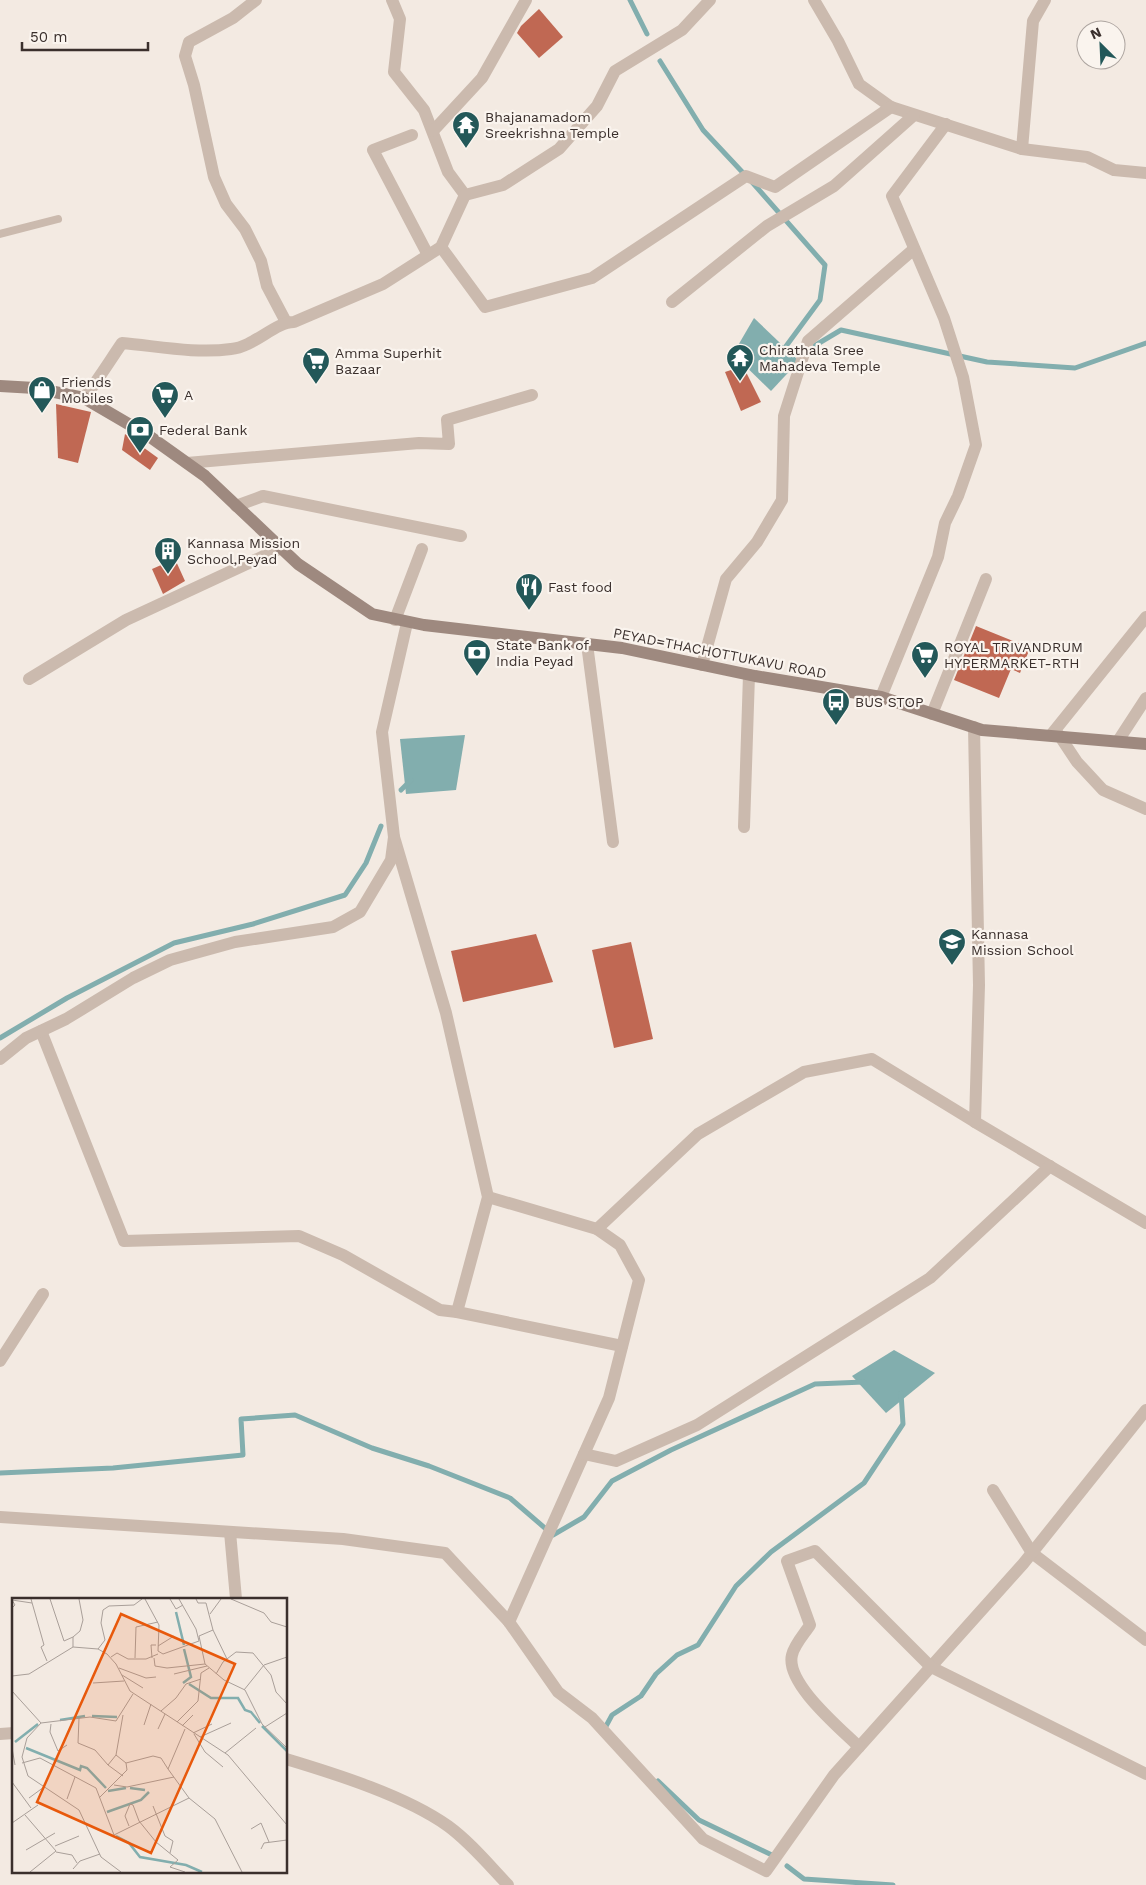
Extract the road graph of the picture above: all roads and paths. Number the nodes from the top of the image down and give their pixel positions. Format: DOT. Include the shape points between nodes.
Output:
graph roads {
  1 [pos="256,0"];
  2 [pos="392,0"];
  3 [pos="526,0"];
  4 [pos="710,0"];
  5 [pos="814,0"];
  6 [pos="1045,0"];
  7 [pos="891,107"];
  8 [pos="914,115"];
  9 [pos="946,124"];
  10 [pos="433,131"];
  11 [pos="412,135"];
  12 [pos="1022,149"];
  13 [pos="1146,173"];
  14 [pos="465,195"];
  15 [pos="58,219"];
  16 [pos="0,234"];
  17 [pos="441,247"];
  18 [pos="914,248"];
  19 [pos="428,255"];
  20 [pos="672,302"];
  21 [pos="286,322"];
  22 [pos="0,386"];
  23 [pos="532,395"];
  24 [pos="84,398"];
  25 [pos="186,463"];
  26 [pos="236,506"];
  27 [pos="461,536"];
  28 [pos="281,548"];
  29 [pos="422,549"];
  30 [pos="986,579"];
  31 [pos="1146,617"];
  32 [pos="401,622"];
  33 [pos="587,644"];
  34 [pos="702,665"];
  35 [pos="749,675"];
  36 [pos="29,680"];
  37 [pos="881,697"];
  38 [pos="1146,698"];
  39 [pos="932,714"];
  40 [pos="974,727"];
  41 [pos="1055,735"];
  42 [pos="1118,741"];
  43 [pos="1146,744"];
  44 [pos="1146,809"];
  45 [pos="744,827"];
  46 [pos="394,838"];
  47 [pos="612,842"];
  48 [pos="41,1031"];
  49 [pos="0,1058"];
  50 [pos="975,1122"];
  51 [pos="1050,1166"];
  52 [pos="488,1197"];
  53 [pos="1146,1223"];
  54 [pos="597,1229"];
  55 [pos="43,1294"];
  56 [pos="456,1312"];
  57 [pos="622,1346"];
  58 [pos="0,1361"];
  59 [pos="1146,1410"];
  60 [pos="584,1454"];
  61 [pos="993,1490"];
  62 [pos="0,1517"];
  63 [pos="230,1532"];
  64 [pos="1032,1553"];
  65 [pos="236,1598"];
  66 [pos="509,1622"];
  67 [pos="1146,1640"];
  68 [pos="931,1667"];
  69 [pos="859,1747"];
  70 [pos="288,1760"];
  71 [pos="1146,1774"];
  72 [pos="508,1885"];
  1 -- 21 [label="street" via="233,18 189,42 185,56 214,177 226,204 245,229 261,261 267,286"];
  2 -- 10 [label="street" via="400,19 394,72 424,110"];
  3 -- 10 [label="street" via="482,78"];
  4 -- 14 [label="street" via="682,30 615,71 598,106 558,149 503,185"];
  5 -- 7 [label="street" via="858,84"];
  6 -- 12 [label="street" via="1032,21"];
  7 -- 8 [label="street"];
  7 -- 17 [label="street" via="775,187 746,176 592,278 485,307"];
  8 -- 9 [label="street"];
  8 -- 20 [label="street" via="834,186 773,222"];
  9 -- 12 [label="street"];
  9 -- 18 [label="street" via="892,196"];
  10 -- 14 [label="street" via="448,172"];
  11 -- 19 [label="street" via="373,150"];
  12 -- 13 [label="street" via="1087,157 1114,170"];
  14 -- 17 [label="street"];
  15 -- 16 [label="lane"];
  17 -- 19 [label="street"];
  18 -- 34 [label="street" via="808,342 784,416 782,500 757,542 726,579"];
  18 -- 37 [label="street" via="944,318 963,377 976,445 946,523 938,557"];
  19 -- 21 [label="street" via="382,284 294,322"];
  21 -- 24 [label="street" via="254,342 232,350 122,343"];
  22 -- 24 [label="main road, PEYAD=THACHOTTUKAVU ROAD" via="36,388"];
  23 -- 25 [label="street" via="446,420 449,444 420,443"];
  24 -- 25 [label="main road, PEYAD=THACHOTTUKAVU ROAD" via="149,436"];
  25 -- 26 [label="main road, PEYAD=THACHOTTUKAVU ROAD" via="205,476"];
  26 -- 27 [label="street" via="263,496"];
  26 -- 28 [label="main road, PEYAD=THACHOTTUKAVU ROAD"];
  28 -- 32 [label="main road, PEYAD=THACHOTTUKAVU ROAD" via="298,564 372,614"];
  28 -- 36 [label="street" via="126,620"];
  29 -- 32 [label="street"];
  30 -- 39 [label="street"];
  31 -- 41 [label="street"];
  32 -- 33 [label="main road, PEYAD=THACHOTTUKAVU ROAD"];
  32 -- 46 [label="street" via="382,732"];
  33 -- 34 [label="main road, PEYAD=THACHOTTUKAVU ROAD"];
  33 -- 47 [label="street"];
  34 -- 35 [label="main road, PEYAD=THACHOTTUKAVU ROAD"];
  35 -- 37 [label="main road, PEYAD=THACHOTTUKAVU ROAD"];
  35 -- 45 [label="street"];
  37 -- 39 [label="main road, PEYAD=THACHOTTUKAVU ROAD"];
  38 -- 42 [label="street"];
  39 -- 40 [label="main road, PEYAD=THACHOTTUKAVU ROAD"];
  40 -- 41 [label="main road, PEYAD=THACHOTTUKAVU ROAD"];
  40 -- 50 [label="street" via="979,985"];
  41 -- 42 [label="main road, PEYAD=THACHOTTUKAVU ROAD"];
  41 -- 44 [label="street" via="1103,790"];
  42 -- 43 [label="main road, PEYAD=THACHOTTUKAVU ROAD"];
  46 -- 48 [label="street" via="391,860 360,912 349,921 333,927 235,942 170,960 132,978 100,1000"];
  46 -- 52 [label="street" via="446,1013"];
  48 -- 49 [label="street"];
  48 -- 56 [label="street" via="124,1241 299,1236 343,1255 440,1310"];
  50 -- 51 [label="street"];
  50 -- 54 [label="street" via="872,1059 804,1072 698,1134"];
  51 -- 53 [label="street"];
  51 -- 60 [label="street" via="930,1278 697,1425 616,1461"];
  52 -- 54 [label="street"];
  52 -- 56 [label="street"];
  54 -- 57 [label="street" via="620,1245 638,1280"];
  55 -- 58 [label="street"];
  56 -- 57 [label="street"];
  57 -- 60 [label="street" via="609,1398"];
  59 -- 64 [label="street"];
  60 -- 66 [label="street"];
  61 -- 64 [label="street"];
  62 -- 63 [label="street"];
  63 -- 65 [label="street"];
  63 -- 66 [label="street" via="343,1539 445,1553"];
  64 -- 67 [label="street"];
  64 -- 68 [label="street"];
  66 -- 69 [label="street" via="558,1692 592,1718 703,1839 766,1871 834,1775"];
  68 -- 69 [label="street"];
  68 -- 69 [label="street" via="815,1551 787,1561 810,1625 792,1655 794,1674 808,1695"];
  68 -- 71 [label="street"];
  70 -- 72 [label="street" via="382,1792 426,1812 449,1827"];
}
